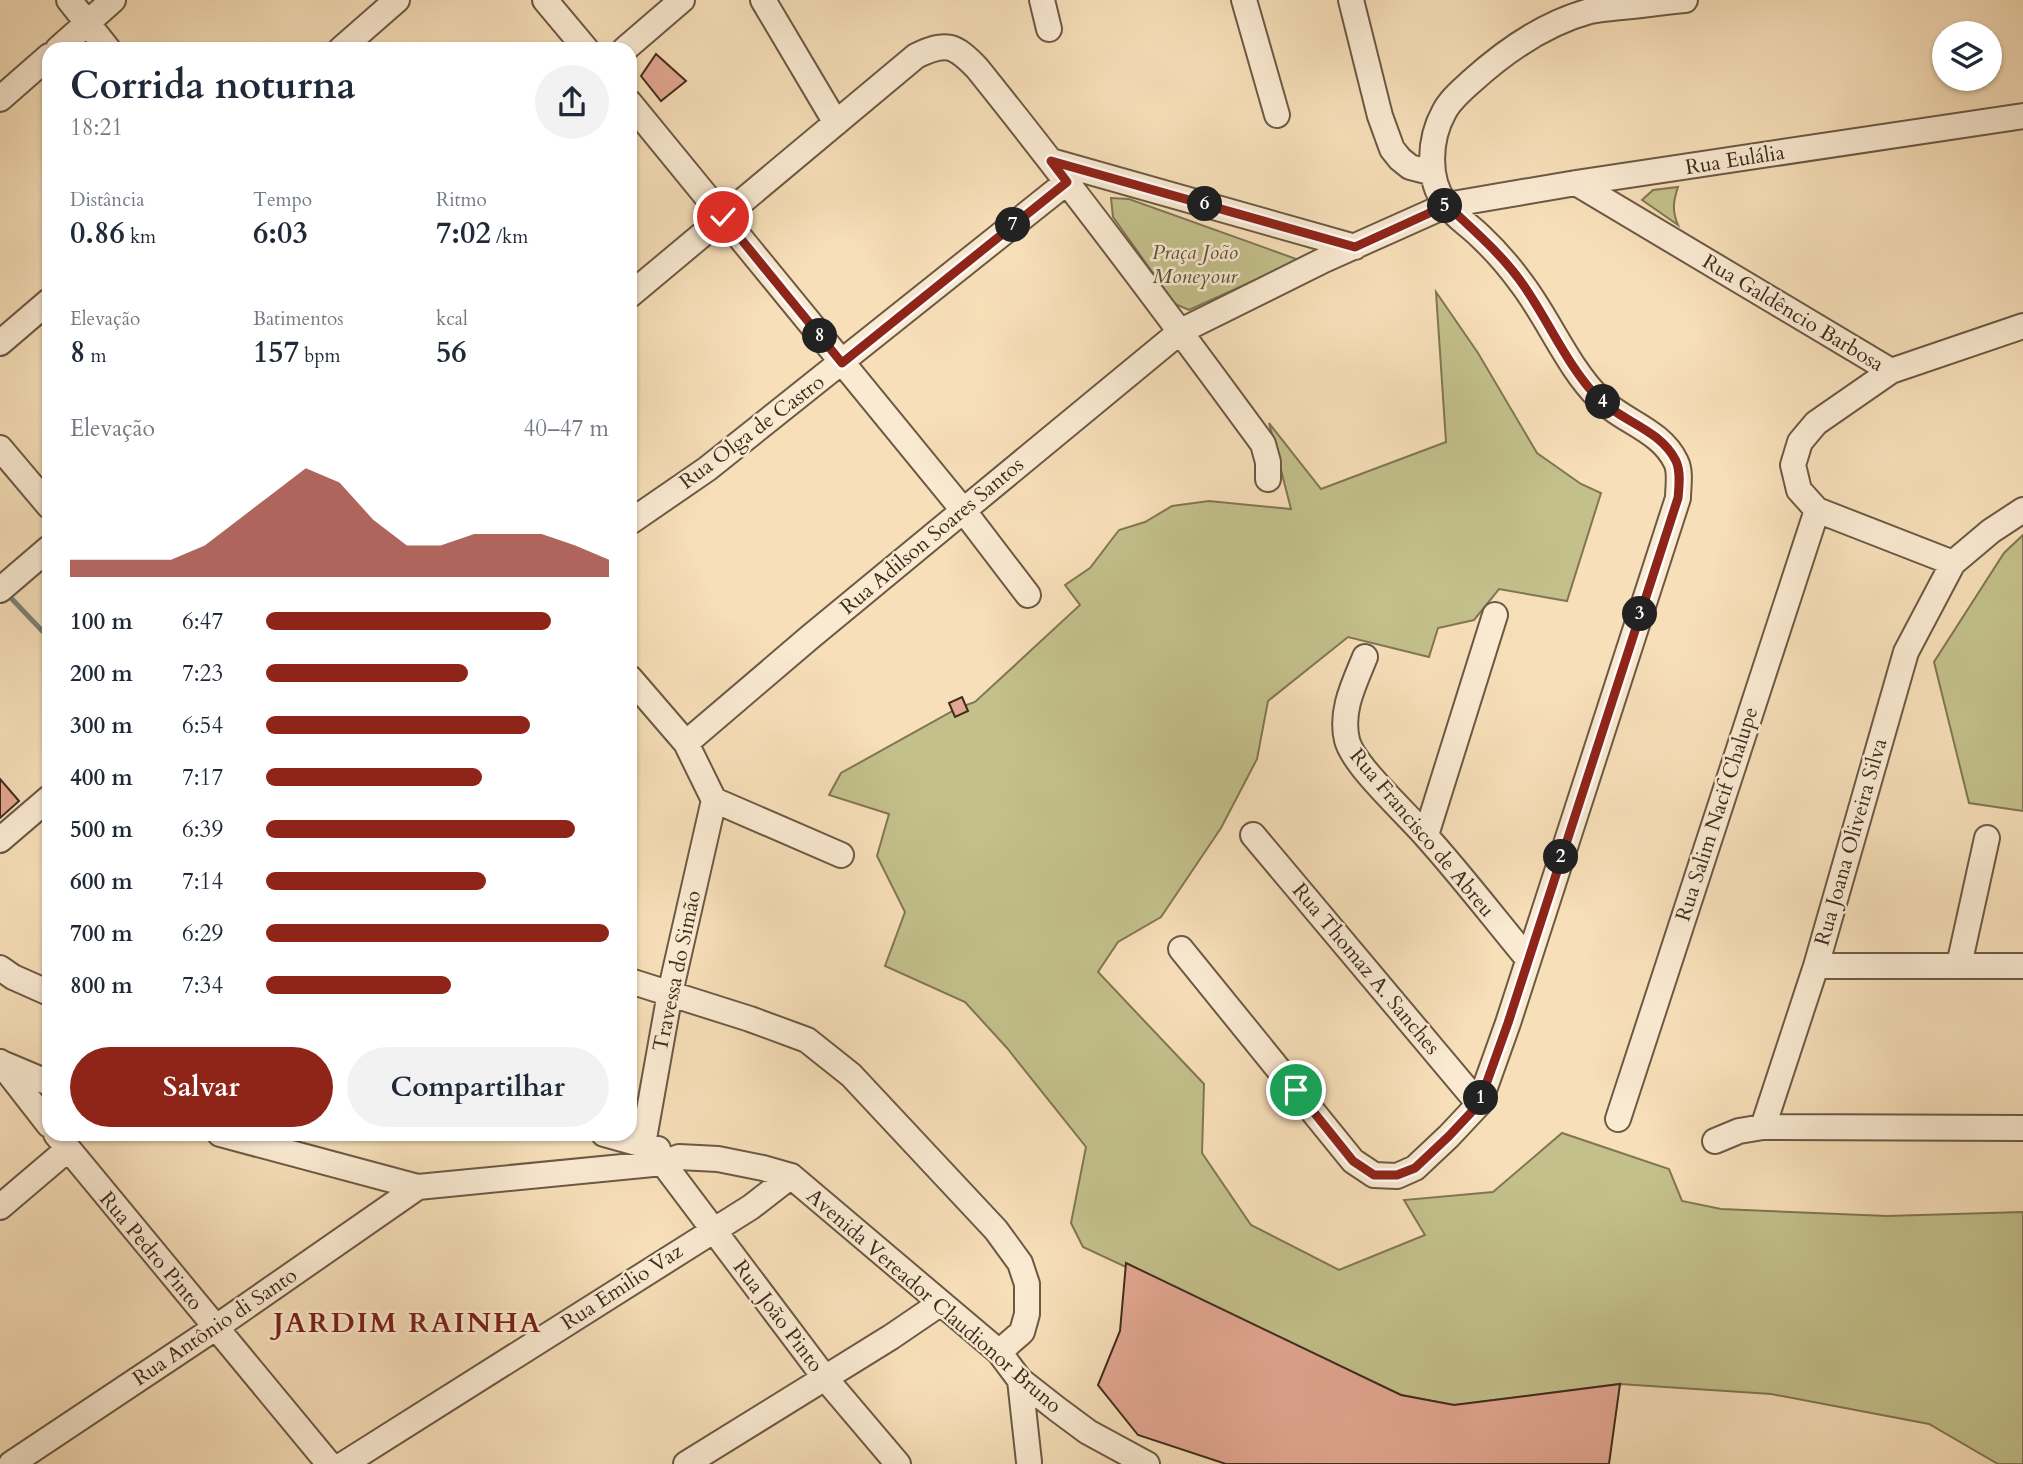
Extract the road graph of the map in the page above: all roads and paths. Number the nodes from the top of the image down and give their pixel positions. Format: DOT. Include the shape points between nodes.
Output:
graph roads {
  1 [pos="69,0"];
  2 [pos="113,0"];
  3 [pos="397,0"];
  4 [pos="545,0"];
  5 [pos="682,0"];
  6 [pos="763,0"];
  7 [pos="1042,0"];
  8 [pos="1244,0"];
  9 [pos="1351,0"];
  10 [pos="1685,0"];
  11 [pos="88,23"];
  12 [pos="1049,29"];
  13 [pos="66,42"];
  14 [pos="103,42"];
  15 [pos="349,42"];
  16 [pos="580,42"];
  17 [pos="633,42"];
  18 [pos="42,62"];
  19 [pos="0,99"];
  20 [pos="637,112"];
  21 [pos="1277,115"];
  22 [pos="2023,116"];
  23 [pos="836,122"];
  24 [pos="1051,161"];
  25 [pos="1433,173"];
  26 [pos="1067,182"];
  27 [pos="1576,183"];
  28 [pos="1447,205"];
  29 [pos="723,217"];
  30 [pos="1355,247"];
  31 [pos="637,289"];
  32 [pos="42,307"];
  33 [pos="2023,326"];
  34 [pos="1181,331"];
  35 [pos="0,343"];
  36 [pos="842,363"];
  37 [pos="1891,372"];
  38 [pos="0,448"];
  39 [pos="1268,479"];
  40 [pos="42,498"];
  41 [pos="963,510"];
  42 [pos="1817,510"];
  43 [pos="2023,510"];
  44 [pos="637,517"];
  45 [pos="42,554"];
  46 [pos="1953,563"];
  47 [pos="0,590"];
  48 [pos="1028,595"];
  49 [pos="1495,615"];
  50 [pos="1365,657"];
  51 [pos="637,686"];
  52 [pos="686,743"];
  53 [pos="714,800"];
  54 [pos="42,804"];
  55 [pos="1253,835"];
  56 [pos="1426,835"];
  57 [pos="1987,838"];
  58 [pos="0,840"];
  59 [pos="841,855"];
  60 [pos="1181,949"];
  61 [pos="1528,959"];
  62 [pos="1959,965"];
  63 [pos="1816,966"];
  64 [pos="2023,966"];
  65 [pos="0,968"];
  66 [pos="637,983"];
  67 [pos="42,990"];
  68 [pos="670,993"];
  69 [pos="0,1062"];
  70 [pos="42,1080"];
  71 [pos="1479,1104"];
  72 [pos="42,1117"];
  73 [pos="1618,1119"];
  74 [pos="1763,1127"];
  75 [pos="2023,1128"];
  76 [pos="53,1141"];
  77 [pos="61,1141"];
  78 [pos="246,1141"];
  79 [pos="631,1141"];
  80 [pos="1715,1141"];
  81 [pos="643,1144"];
  82 [pos="671,1160"];
  83 [pos="791,1176"];
  84 [pos="418,1187"];
  85 [pos="0,1207"];
  86 [pos="712,1230"];
  87 [pos="941,1303"];
  88 [pos="215,1328"];
  89 [pos="999,1352"];
  90 [pos="825,1378"];
  91 [pos="1020,1380"];
  92 [pos="1030,1463"];
  93 [pos="11,1464"];
  94 [pos="329,1464"];
  95 [pos="344,1464"];
  96 [pos="686,1464"];
  97 [pos="898,1464"];
  98 [pos="1147,1464"];
  1 -- 11 [label="street"];
  2 -- 11 [label="street"];
  3 -- 15 [label="street"];
  4 -- 16 [label="street"];
  5 -- 17 [label="street"];
  6 -- 23 [label="street"];
  7 -- 12 [label="street"];
  8 -- 21 [label="street"];
  9 -- 25 [label="street" via="1392,149 1410,167"];
  10 -- 25 [label="street" via="1591,11 1556,23 1519,45 1459,93 1444,112 1436,130"];
  11 -- 13 [label="street"];
  11 -- 14 [label="street"];
  18 -- 19 [label="street"];
  20 -- 29 [label="street"];
  22 -- 27 [label="street, Rua Eulália"];
  23 -- 24 [label="street" via="916,56 932,48 949,47 978,68"];
  23 -- 29 [label="street"];
  24 -- 26 [label="street"];
  24 -- 30 [label="street"];
  25 -- 28 [label="street" via="1435,188"];
  26 -- 34 [label="street"];
  26 -- 36 [label="street, Rua Olga de Castro"];
  27 -- 28 [label="street, Rua Eulália"];
  27 -- 37 [label="street, Rua Galdêncio Barbosa"];
  28 -- 30 [label="street, Rua Eulália"];
  28 -- 61 [label="street" via="1502,258 1599,399 1664,445 1677,463 1679,478 1678,498"];
  29 -- 31 [label="street"];
  29 -- 36 [label="street"];
  30 -- 34 [label="street, Rua Adilson Soares Santos"];
  32 -- 35 [label="street"];
  33 -- 37 [label="street, Rua Galdêncio Barbosa"];
  34 -- 39 [label="street" via="1263,444"];
  34 -- 41 [label="street, Rua Adilson Soares Santos"];
  36 -- 41 [label="street"];
  36 -- 44 [label="street, Rua Olga de Castro" via="707,469"];
  37 -- 42 [label="street" via="1815,423 1800,442 1793,465 1799,490"];
  38 -- 40 [label="street"];
  41 -- 48 [label="street"];
  41 -- 52 [label="street, Rua Adilson Soares Santos"];
  42 -- 46 [label="street"];
  42 -- 73 [label="street, Rua Salim Nacif Chalupe"];
  43 -- 46 [label="street"];
  45 -- 47 [label="street"];
  46 -- 63 [label="street, Rua Joana Oliveira Silva" via="1906,652"];
  49 -- 56 [label="street"];
  50 -- 56 [label="street, Rua Francisco de Abreu" via="1344,722 1348,744 1360,764"];
  51 -- 52 [label="street"];
  52 -- 53 [label="street"];
  53 -- 59 [label="street"];
  53 -- 68 [label="street, Travessa do Simão"];
  54 -- 58 [label="street"];
  55 -- 71 [label="street, Rua Thomaz A. Sanches"];
  56 -- 61 [label="street, Rua Francisco de Abreu"];
  57 -- 62 [label="street"];
  60 -- 71 [label="street" via="1353,1161 1374,1175 1397,1175 1415,1168"];
  61 -- 71 [label="street"];
  62 -- 63 [label="street"];
  62 -- 64 [label="street"];
  63 -- 74 [label="street, Rua Joana Oliveira Silva"];
  65 -- 67 [label="street"];
  66 -- 68 [label="street"];
  68 -- 81 [label="street, Travessa do Simão"];
  68 -- 89 [label="street" via="807,1040 851,1075 996,1230 1020,1263 1027,1284 1022,1332"];
  69 -- 70 [label="street"];
  69 -- 72 [label="street, Rua Pedro Pinto"];
  74 -- 75 [label="street"];
  74 -- 80 [label="street"];
  76 -- 85 [label="street"];
  77 -- 88 [label="street, Rua Pedro Pinto"];
  78 -- 84 [label="street, Avenida Vereador Claudionor Bruno"];
  79 -- 81 [label="street"];
  81 -- 82 [label="street"];
  82 -- 83 [label="street, Avenida Vereador Claudionor Bruno" via="718,1159"];
  82 -- 84 [label="street, Avenida Vereador Claudionor Bruno"];
  82 -- 86 [label="street, Rua João Pinto"];
  83 -- 86 [label="street, Rua Emilio Vaz"];
  83 -- 87 [label="street, Avenida Vereador Claudionor Bruno"];
  84 -- 88 [label="street, Rua Antônio di Santo"];
  86 -- 90 [label="street, Rua João Pinto"];
  86 -- 95 [label="street, Rua Emilio Vaz"];
  87 -- 89 [label="street, Avenida Vereador Claudionor Bruno"];
  87 -- 90 [label="street"];
  88 -- 93 [label="street, Rua Antônio di Santo"];
  88 -- 94 [label="street, Rua Pedro Pinto"];
  89 -- 91 [label="street, Avenida Vereador Claudionor Bruno"];
  90 -- 96 [label="street"];
  90 -- 97 [label="street, Rua João Pinto"];
  91 -- 92 [label="street"];
  91 -- 98 [label="street, Avenida Vereador Claudionor Bruno" via="1088,1432"];
}
